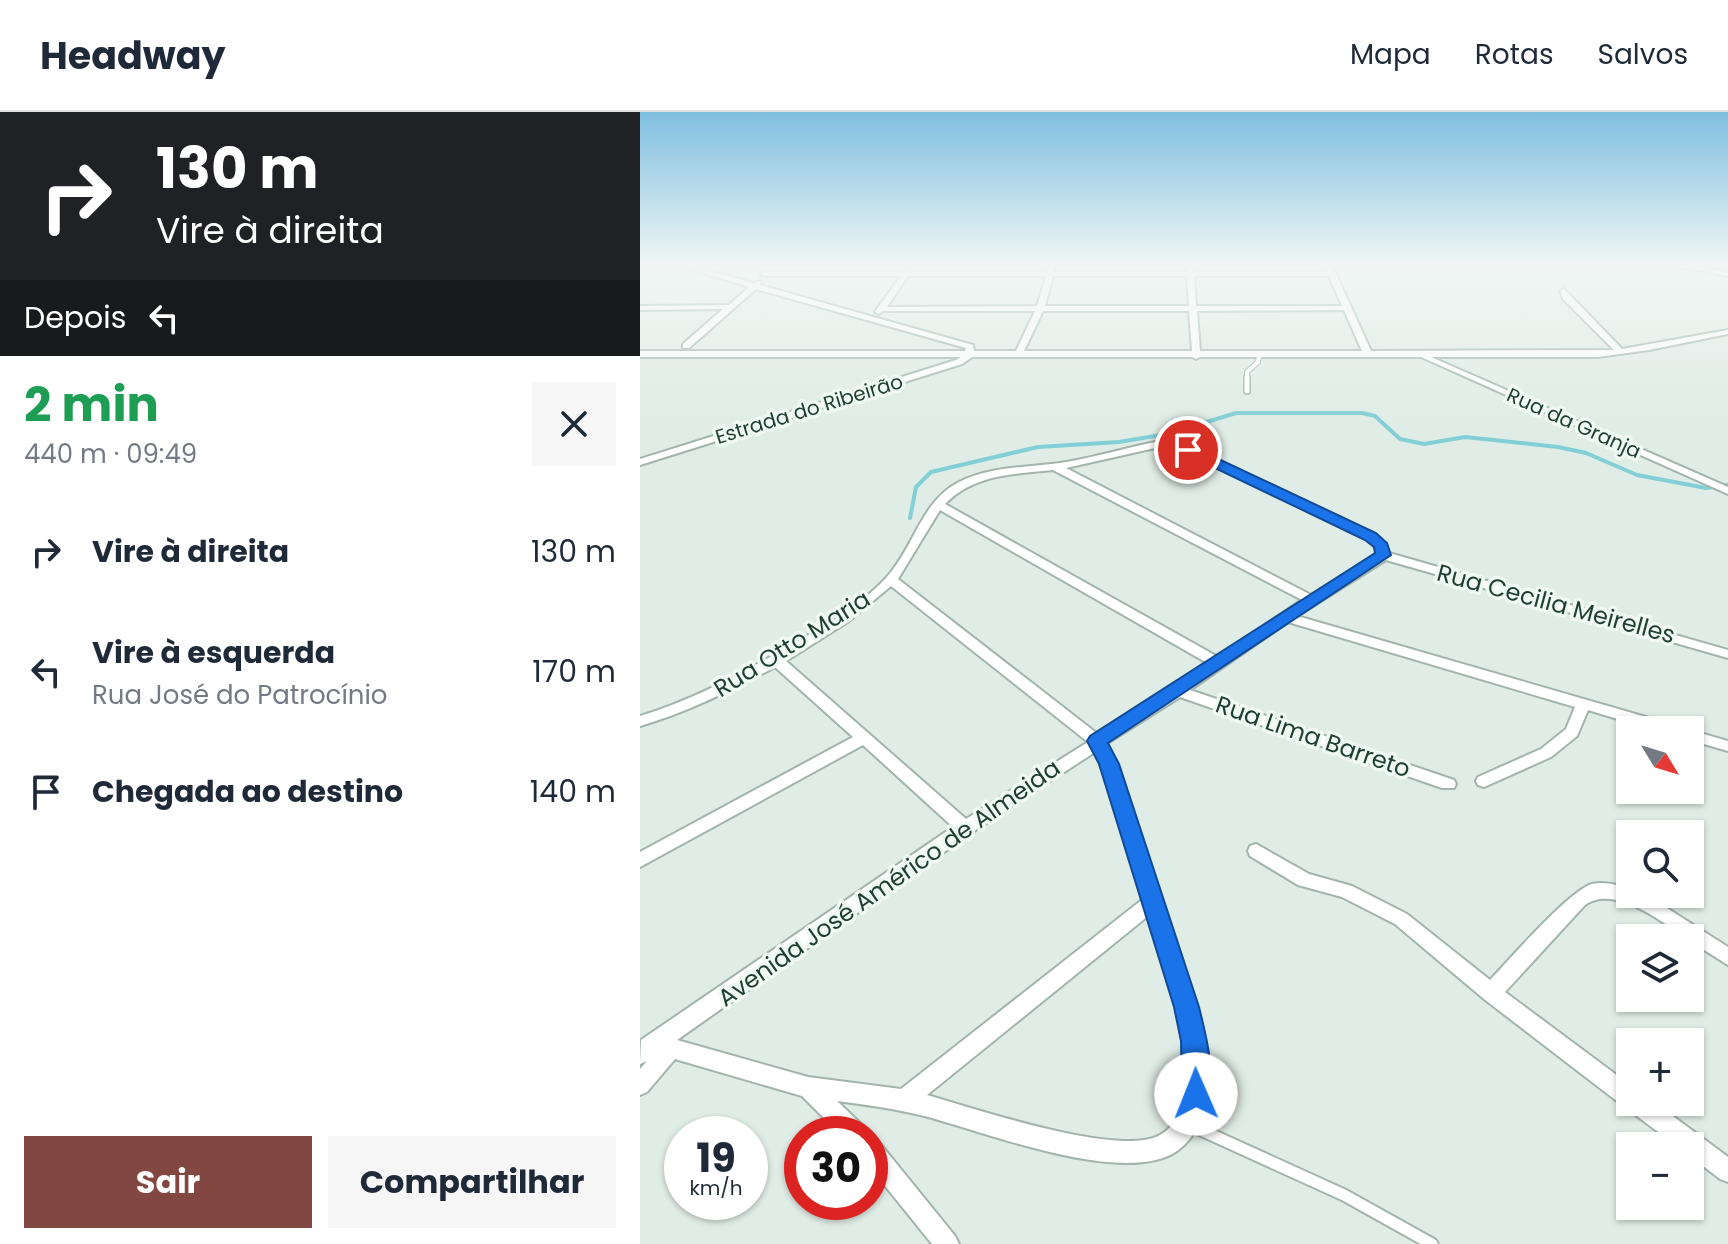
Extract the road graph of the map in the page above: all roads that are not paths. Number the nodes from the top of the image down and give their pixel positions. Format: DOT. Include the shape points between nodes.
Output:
graph roads {
  1 [pos="718,319"];
  2 [pos="869,319"];
  3 [pos="907,319"];
  4 [pos="1036,319"];
  5 [pos="1193,319"];
  6 [pos="1351,319"];
  7 [pos="1588,319"];
  8 [pos="1728,332"];
  9 [pos="640,346"];
  10 [pos="686,346"];
  11 [pos="992,347"];
  12 [pos="969,351"];
  13 [pos="1021,351"];
  14 [pos="1366,351"];
  15 [pos="1195,352"];
  16 [pos="1621,352"];
  17 [pos="640,354"];
  18 [pos="1421,355"];
  19 [pos="1259,356"];
  20 [pos="1247,391"];
  21 [pos="640,462"];
  22 [pos="1056,467"];
  23 [pos="1728,491"];
  24 [pos="939,505"];
  25 [pos="1382,556"];
  26 [pos="891,580"];
  27 [pos="1311,600"];
  28 [pos="1287,617"];
  29 [pos="1728,654"];
  30 [pos="775,659"];
  31 [pos="1218,663"];
  32 [pos="1178,691"];
  33 [pos="1583,705"];
  34 [pos="1622,716"];
  35 [pos="640,721"];
  36 [pos="862,739"];
  37 [pos="1704,739"];
  38 [pos="1097,741"];
  39 [pos="1728,746"];
  40 [pos="1484,781"];
  41 [pos="1448,784"];
  42 [pos="965,828"];
  43 [pos="1256,851"];
  44 [pos="640,860"];
  45 [pos="1152,902"];
  46 [pos="1728,957"];
  47 [pos="1491,993"];
  48 [pos="651,1049"];
  49 [pos="640,1085"];
  50 [pos="808,1087"];
  51 [pos="1616,1087"];
  52 [pos="904,1100"];
  53 [pos="837,1116"];
  54 [pos="1655,1116"];
  55 [pos="1187,1124"];
  56 [pos="888,1167"];
  57 [pos="1728,1171"];
  58 [pos="947,1244"];
  59 [pos="1432,1244"];
  1 -- 10 [label="street"];
  2 -- 12 [label="street"];
  3 -- 11 [label="street"];
  4 -- 13 [label="street"];
  5 -- 15 [label="street"];
  6 -- 14 [label="street"];
  7 -- 16 [label="street"];
  8 -- 16 [label="street"];
  9 -- 10 [label="street"];
  10 -- 12 [label="street"];
  11 -- 12 [label="street"];
  11 -- 13 [label="street"];
  12 -- 13 [label="street"];
  12 -- 17 [label="street"];
  12 -- 21 [label="street, Estrada do Ribeirão" via="959,362"];
  13 -- 15 [label="street"];
  14 -- 15 [label="street"];
  14 -- 18 [label="street"];
  14 -- 19 [label="street"];
  15 -- 19 [label="street"];
  16 -- 18 [label="street"];
  18 -- 23 [label="street, Rua da Granja"];
  19 -- 20 [label="lane" via="1247,372"];
  22 -- 24 [label="street, Rua Otto Maria" via="973,481 948,493"];
  22 -- 25 [label="street, Rua Otto Maria" via="1155,445 1179,447 1371,536 1382,546"];
  22 -- 27 [label="street"];
  24 -- 26 [label="street, Rua Otto Maria"];
  24 -- 31 [label="street"];
  25 -- 27 [label="street, Avenida José Américo de Almeida"];
  25 -- 29 [label="street, Rua Cecilia Meirelles"];
  26 -- 30 [label="street, Rua Otto Maria"];
  26 -- 38 [label="street"];
  27 -- 28 [label="street, Avenida José Américo de Almeida"];
  28 -- 31 [label="street, Avenida José Américo de Almeida"];
  28 -- 33 [label="street"];
  30 -- 35 [label="street, Rua Otto Maria" via="700,701"];
  30 -- 36 [label="street"];
  31 -- 32 [label="street, Avenida José Américo de Almeida"];
  32 -- 38 [label="street, Avenida José Américo de Almeida"];
  32 -- 41 [label="street, Rua Lima Barreto"];
  33 -- 34 [label="street"];
  33 -- 40 [label="street" via="1572,732 1546,753"];
  36 -- 42 [label="street"];
  36 -- 44 [label="street"];
  37 -- 39 [label="street"];
  38 -- 42 [label="street, Avenida José Américo de Almeida"];
  38 -- 45 [label="street"];
  42 -- 48 [label="street, Avenida José Américo de Almeida"];
  43 -- 47 [label="street" via="1304,880 1346,891 1401,919"];
  45 -- 52 [label="street"];
  45 -- 55 [label="street" via="1194,1041 1196,1094"];
  46 -- 47 [label="street" via="1641,902 1621,893 1593,891"];
  47 -- 51 [label="street"];
  48 -- 49 [label="street, Avenida José Américo de Almeida"];
  48 -- 50 [label="street"];
  50 -- 52 [label="street"];
  50 -- 53 [label="street"];
  52 -- 55 [label="street" via="1106,1153 1146,1153 1168,1145"];
  54 -- 57 [label="street"];
  55 -- 59 [label="lane" via="1344,1195"];
  56 -- 58 [label="street"];
}
